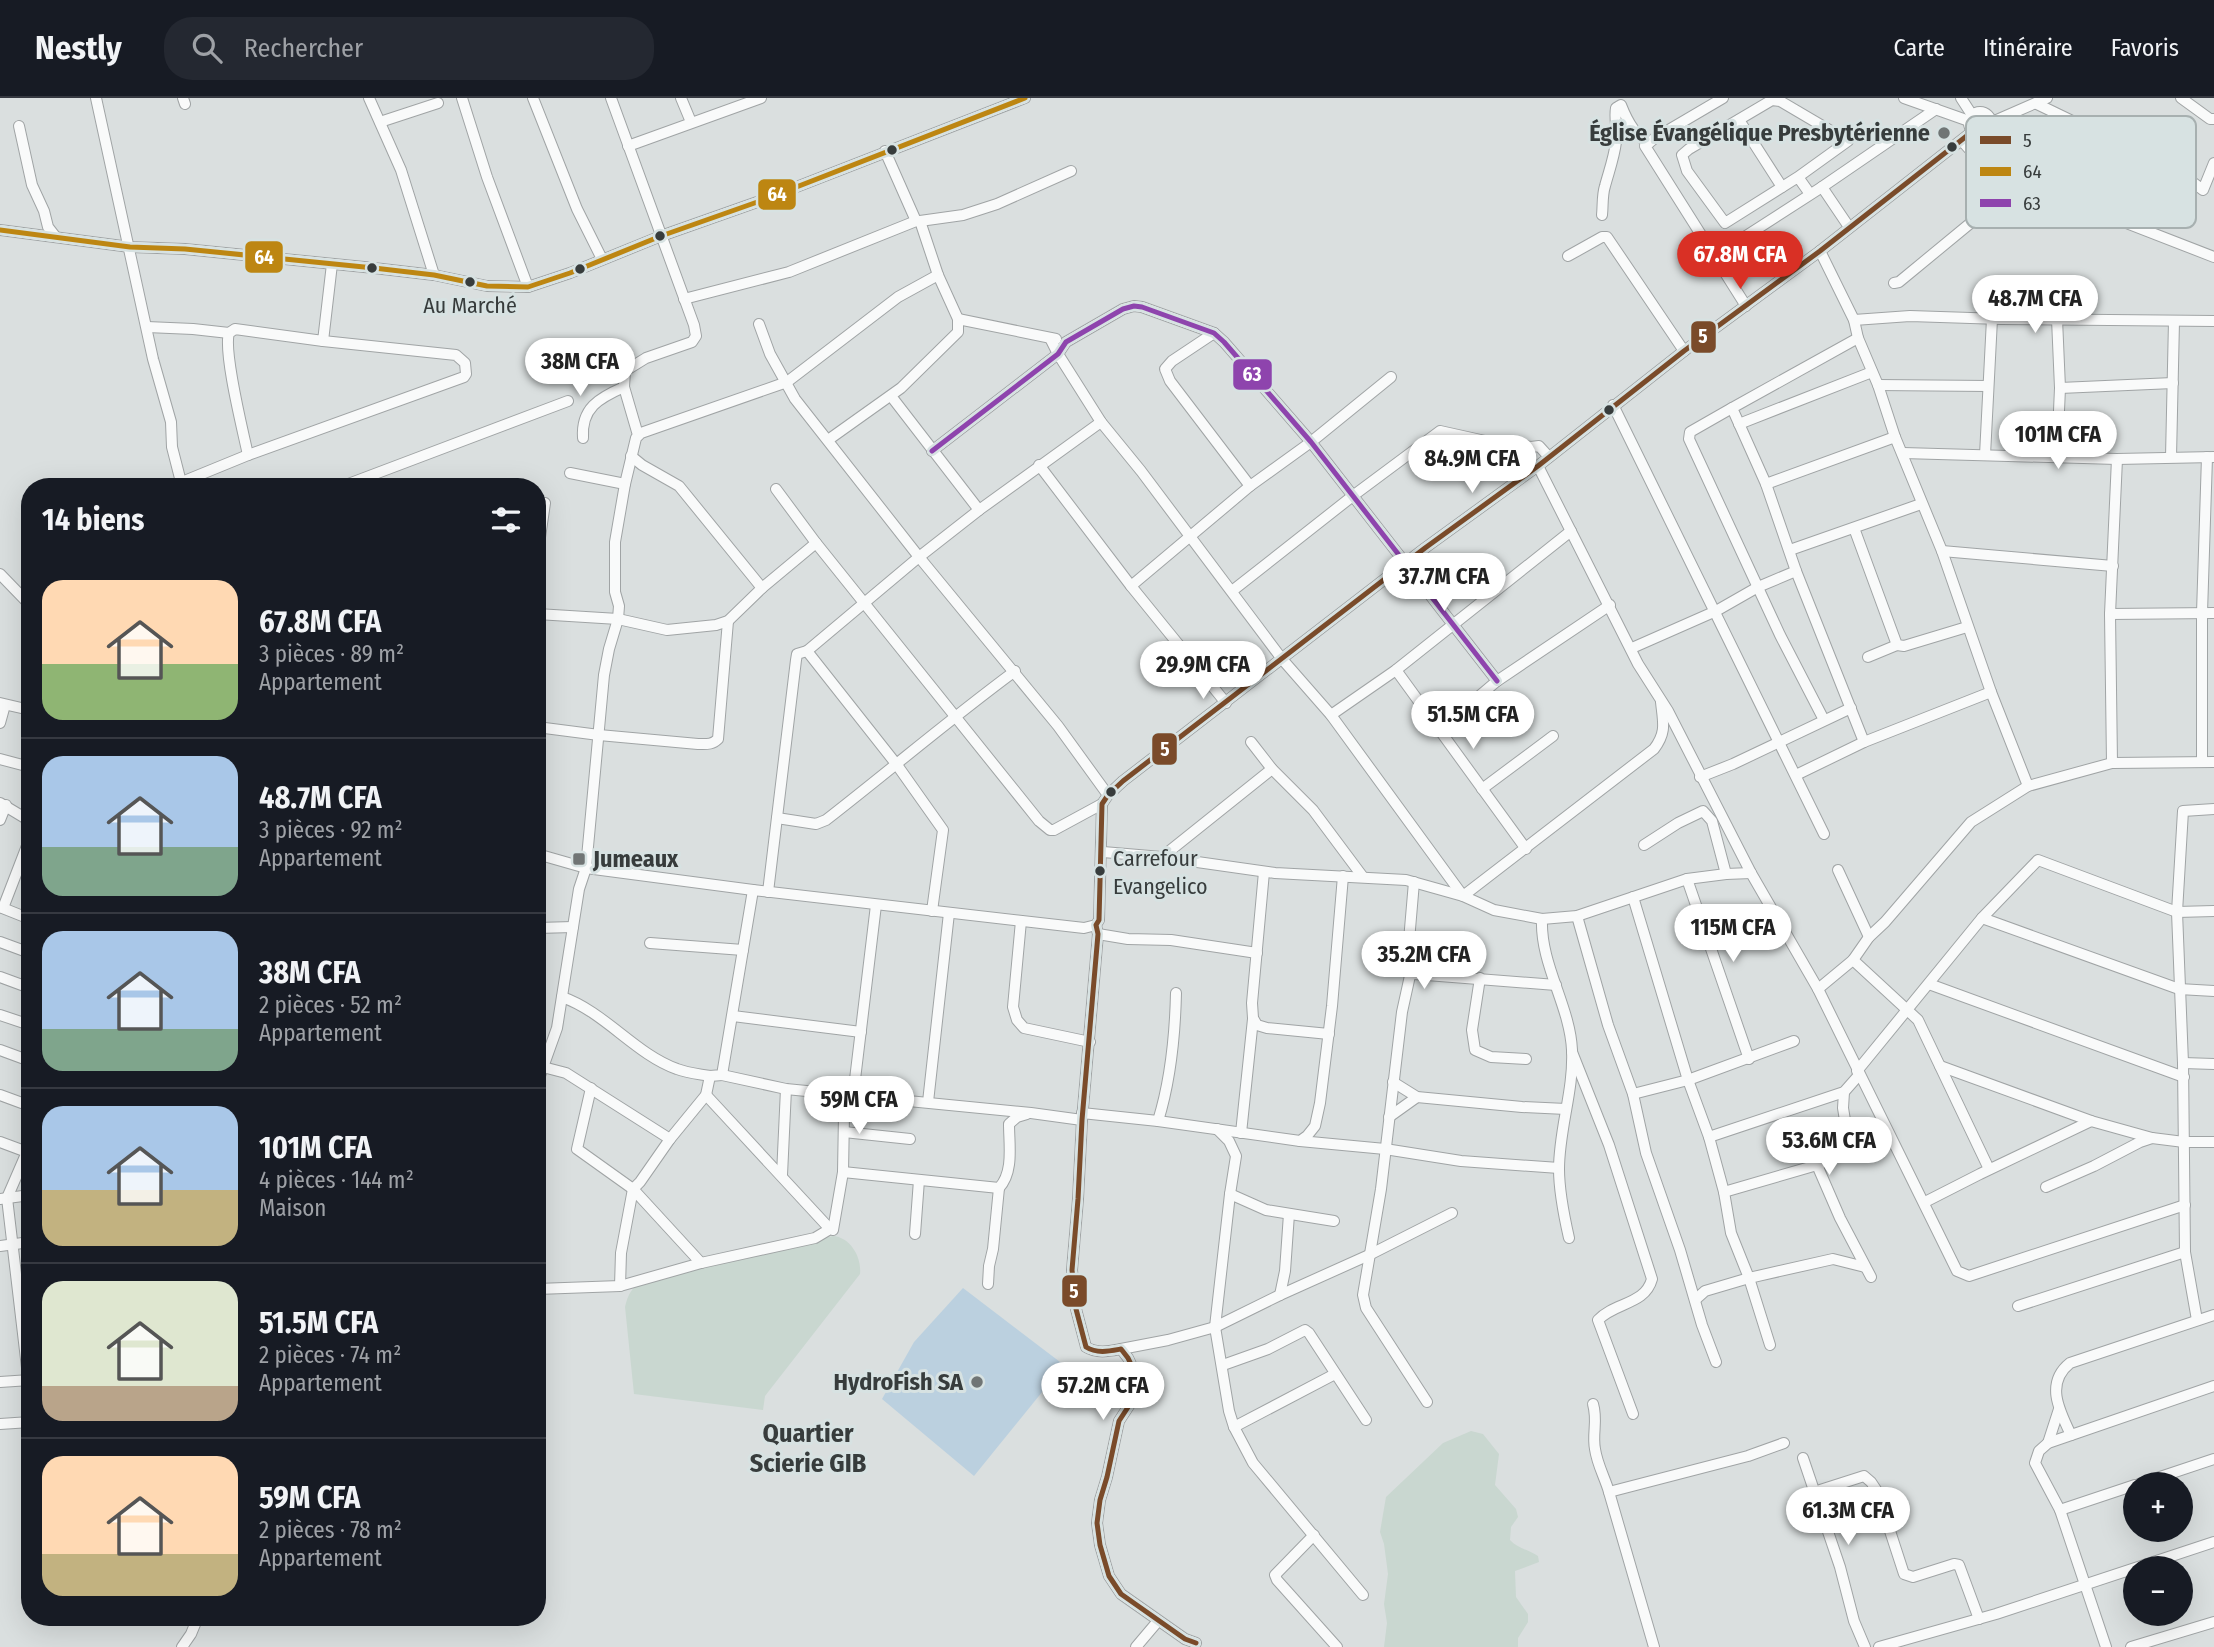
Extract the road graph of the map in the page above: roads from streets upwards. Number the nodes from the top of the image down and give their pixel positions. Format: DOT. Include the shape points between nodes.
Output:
graph roads {
  1 [pos="96,98"];
  2 [pos="369,98"];
  3 [pos="462,98"];
  4 [pos="533,98"];
  5 [pos="611,98"];
  6 [pos="681,98"];
  7 [pos="761,98"];
  8 [pos="1025,98"];
  9 [pos="1723,98"];
  10 [pos="1904,98"];
  11 [pos="1961,98"];
  12 [pos="2047,98"];
  13 [pos="2181,98"];
  14 [pos="1620,101"];
  15 [pos="438,103"];
  16 [pos="2036,104"];
  17 [pos="1936,109"];
  18 [pos="1968,116"];
  19 [pos="2007,116"];
  20 [pos="2061,116"];
  21 [pos="2214,119"];
  22 [pos="1739,120"];
  23 [pos="1966,120"];
  24 [pos="380,122"];
  25 [pos="691,122"];
  26 [pos="19,127"];
  27 [pos="1966,133"];
  28 [pos="1962,141"];
  29 [pos="1649,143"];
  30 [pos="628,146"];
  31 [pos="1966,146"];
  32 [pos="885,151"];
  33 [pos="2214,163"];
  34 [pos="1071,171"];
  35 [pos="1798,177"];
  36 [pos="2196,185"];
  37 [pos="1782,187"];
  38 [pos="1822,187"];
  39 [pos="1810,194"];
  40 [pos="1602,215"];
  41 [pos="918,221"];
  42 [pos="1849,227"];
  43 [pos="1966,227"];
  44 [pos="2142,228"];
  45 [pos="0,230"];
  46 [pos="55,236"];
  47 [pos="661,236"];
  48 [pos="130,247"];
  49 [pos="1820,251"];
  50 [pos="1568,256"];
  51 [pos="1714,256"];
  52 [pos="2214,257"];
  53 [pos="602,259"];
  54 [pos="332,264"];
  55 [pos="434,275"];
  56 [pos="938,275"];
  57 [pos="1894,283"];
  58 [pos="528,287"];
  59 [pos="684,299"];
  60 [pos="1746,306"];
  61 [pos="958,319"];
  62 [pos="1992,319"];
  63 [pos="2057,319"];
  64 [pos="1854,320"];
  65 [pos="2174,321"];
  66 [pos="2214,321"];
  67 [pos="760,324"];
  68 [pos="147,327"];
  69 [pos="229,333"];
  70 [pos="1214,333"];
  71 [pos="1050,338"];
  72 [pos="1858,338"];
  73 [pos="323,341"];
  74 [pos="1066,341"];
  75 [pos="1685,351"];
  76 [pos="1058,355"];
  77 [pos="1872,372"];
  78 [pos="1391,377"];
  79 [pos="786,383"];
  80 [pos="2173,383"];
  81 [pos="1878,385"];
  82 [pos="1988,386"];
  83 [pos="624,387"];
  84 [pos="2060,388"];
  85 [pos="891,396"];
  86 [pos="568,401"];
  87 [pos="1613,405"];
  88 [pos="1732,408"];
  89 [pos="1101,422"];
  90 [pos="1739,424"];
  91 [pos="638,435"];
  92 [pos="1895,437"];
  93 [pos="583,438"];
  94 [pos="828,440"];
  95 [pos="1311,442"];
  96 [pos="932,451"];
  97 [pos="1903,453"];
  98 [pos="248,455"];
  99 [pos="1985,455"];
  100 [pos="631,456"];
  101 [pos="2057,456"];
  102 [pos="1549,457"];
  103 [pos="2171,457"];
  104 [pos="2210,457"];
  105 [pos="2117,459"];
  106 [pos="1039,466"];
  107 [pos="1538,466"];
  108 [pos="570,473"];
  109 [pos="180,478"];
  110 [pos="196,478"];
  111 [pos="364,478"];
  112 [pos="625,484"];
  113 [pos="1766,484"];
  114 [pos="1250,486"];
  115 [pos="776,489"];
  116 [pos="1353,495"];
  117 [pos="1921,504"];
  118 [pos="979,510"];
  119 [pos="1854,528"];
  120 [pos="1571,531"];
  121 [pos="1190,536"];
  122 [pos="816,543"];
  123 [pos="1790,550"];
  124 [pos="1942,551"];
  125 [pos="919,557"];
  126 [pos="1406,562"];
  127 [pos="2113,566"];
  128 [pos="1796,570"];
  129 [pos="0,574"];
  130 [pos="1131,586"];
  131 [pos="1758,587"];
  132 [pos="762,588"];
  133 [pos="1232,591"];
  134 [pos="21,596"];
  135 [pos="864,603"];
  136 [pos="1609,605"];
  137 [pos="1716,611"];
  138 [pos="2202,613"];
  139 [pos="2214,613"];
  140 [pos="2110,614"];
  141 [pos="546,615"];
  142 [pos="618,619"];
  143 [pos="728,621"];
  144 [pos="1453,625"];
  145 [pos="1967,627"];
  146 [pos="1897,645"];
  147 [pos="1632,648"];
  148 [pos="807,651"];
  149 [pos="1868,657"];
  150 [pos="1282,659"];
  151 [pos="1396,670"];
  152 [pos="1015,671"];
  153 [pos="1497,681"];
  154 [pos="1991,692"];
  155 [pos="1661,698"];
  156 [pos="1226,703"];
  157 [pos="3,704"];
  158 [pos="21,708"];
  159 [pos="1851,708"];
  160 [pos="1331,715"];
  161 [pos="954,716"];
  162 [pos="1824,720"];
  163 [pos="0,723"];
  164 [pos="546,728"];
  165 [pos="1439,730"];
  166 [pos="599,735"];
  167 [pos="1553,736"];
  168 [pos="1779,741"];
  169 [pos="1864,742"];
  170 [pos="1251,743"];
  171 [pos="0,759"];
  172 [pos="2202,761"];
  173 [pos="2214,762"];
  174 [pos="2112,763"];
  175 [pos="21,764"];
  176 [pos="897,765"];
  177 [pos="1272,769"];
  178 [pos="1796,775"];
  179 [pos="1700,777"];
  180 [pos="2028,786"];
  181 [pos="1482,789"];
  182 [pos="1105,799"];
  183 [pos="3,804"];
  184 [pos="2214,810"];
  185 [pos="21,815"];
  186 [pos="777,818"];
  187 [pos="0,820"];
  188 [pos="1824,834"];
  189 [pos="1644,845"];
  190 [pos="1526,849"];
  191 [pos="1103,852"];
  192 [pos="546,857"];
  193 [pos="1162,857"];
  194 [pos="21,860"];
  195 [pos="586,868"];
  196 [pos="1838,870"];
  197 [pos="1264,872"];
  198 [pos="1751,873"];
  199 [pos="1726,874"];
  200 [pos="1343,876"];
  201 [pos="1363,877"];
  202 [pos="1687,879"];
  203 [pos="1414,882"];
  204 [pos="753,890"];
  205 [pos="768,892"];
  206 [pos="1463,896"];
  207 [pos="1633,897"];
  208 [pos="876,905"];
  209 [pos="1,908"];
  210 [pos="932,911"];
  211 [pos="2214,911"];
  212 [pos="2177,912"];
  213 [pos="949,913"];
  214 [pos="21,916"];
  215 [pos="1577,916"];
  216 [pos="1982,918"];
  217 [pos="1542,919"];
  218 [pos="1021,921"];
  219 [pos="573,927"];
  220 [pos="546,928"];
  221 [pos="1097,929"];
  222 [pos="1869,937"];
  223 [pos="0,942"];
  224 [pos="650,943"];
  225 [pos="21,950"];
  226 [pos="743,950"];
  227 [pos="1256,953"];
  228 [pos="1853,960"];
  229 [pos="1411,971"];
  230 [pos="0,977"];
  231 [pos="1480,978"];
  232 [pos="21,982"];
  233 [pos="1929,984"];
  234 [pos="1556,985"];
  235 [pos="1818,989"];
  236 [pos="2179,989"];
  237 [pos="2214,991"];
  238 [pos="1176,993"];
  239 [pos="562,997"];
  240 [pos="1908,1010"];
  241 [pos="0,1014"];
  242 [pos="733,1016"];
  243 [pos="1253,1018"];
  244 [pos="21,1022"];
  245 [pos="861,1032"];
  246 [pos="1329,1034"];
  247 [pos="1794,1041"];
  248 [pos="1090,1042"];
  249 [pos="0,1051"];
  250 [pos="1572,1052"];
  251 [pos="546,1056"];
  252 [pos="21,1058"];
  253 [pos="1526,1059"];
  254 [pos="1749,1059"];
  255 [pos="2183,1063"];
  256 [pos="2214,1064"];
  257 [pos="1940,1066"];
  258 [pos="546,1068"];
  259 [pos="1858,1073"];
  260 [pos="722,1075"];
  261 [pos="710,1076"];
  262 [pos="2183,1077"];
  263 [pos="1688,1080"];
  264 [pos="1393,1082"];
  265 [pos="591,1088"];
  266 [pos="786,1089"];
  267 [pos="1844,1092"];
  268 [pos="1633,1094"];
  269 [pos="0,1095"];
  270 [pos="706,1095"];
  271 [pos="851,1096"];
  272 [pos="1417,1097"];
  273 [pos="928,1102"];
  274 [pos="21,1103"];
  275 [pos="1566,1109"];
  276 [pos="1031,1113"];
  277 [pos="1082,1117"];
  278 [pos="1389,1117"];
  279 [pos="1158,1121"];
  280 [pos="2091,1121"];
  281 [pos="1217,1129"];
  282 [pos="844,1132"];
  283 [pos="1241,1133"];
  284 [pos="1709,1137"];
  285 [pos="2152,1138"];
  286 [pos="670,1139"];
  287 [pos="910,1139"];
  288 [pos="1300,1140"];
  289 [pos="0,1142"];
  290 [pos="2184,1142"];
  291 [pos="2214,1142"];
  292 [pos="21,1147"];
  293 [pos="1385,1149"];
  294 [pos="21,1164"];
  295 [pos="1817,1165"];
  296 [pos="1559,1168"];
  297 [pos="1989,1169"];
  298 [pos="843,1172"];
  299 [pos="782,1175"];
  300 [pos="919,1180"];
  301 [pos="2046,1187"];
  302 [pos="999,1188"];
  303 [pos="633,1189"];
  304 [pos="1724,1192"];
  305 [pos="1230,1195"];
  306 [pos="4,1199"];
  307 [pos="1925,1202"];
  308 [pos="2185,1205"];
  309 [pos="1452,1213"];
  310 [pos="1289,1214"];
  311 [pos="1334,1221"];
  312 [pos="830,1229"];
  313 [pos="915,1234"];
  314 [pos="1569,1238"];
  315 [pos="21,1244"];
  316 [pos="13,1245"];
  317 [pos="0,1246"];
  318 [pos="2185,1252"];
  319 [pos="1369,1255"];
  320 [pos="701,1263"];
  321 [pos="1865,1267"];
  322 [pos="1749,1278"];
  323 [pos="1871,1278"];
  324 [pos="988,1284"];
  325 [pos="620,1286"];
  326 [pos="546,1289"];
  327 [pos="1280,1295"];
  328 [pos="1695,1300"];
  329 [pos="2018,1306"];
  330 [pos="21,1312"];
  331 [pos="2214,1315"];
  332 [pos="2197,1320"];
  333 [pos="1215,1327"];
  334 [pos="1770,1345"];
  335 [pos="1121,1349"];
  336 [pos="1716,1362"];
  337 [pos="1223,1365"];
  338 [pos="1335,1374"];
  339 [pos="21,1381"];
  340 [pos="0,1382"];
  341 [pos="2214,1386"];
  342 [pos="1427,1402"];
  343 [pos="1593,1404"];
  344 [pos="2059,1409"];
  345 [pos="1633,1413"];
  346 [pos="1366,1420"];
  347 [pos="21,1423"];
  348 [pos="0,1424"];
  349 [pos="1234,1427"];
  350 [pos="2071,1435"];
  351 [pos="1784,1443"];
  352 [pos="2048,1443"];
  353 [pos="1803,1458"];
  354 [pos="2214,1460"];
  355 [pos="2177,1472"];
  356 [pos="2123,1490"];
  357 [pos="1609,1492"];
  358 [pos="1814,1492"];
  359 [pos="2060,1510"];
  360 [pos="1314,1535"];
  361 [pos="2214,1542"];
  362 [pos="2085,1584"];
  363 [pos="1363,1595"];
  364 [pos="1979,1619"];
  365 [pos="1158,1621"];
  366 [pos="2214,1622"];
  367 [pos="194,1626"];
  368 [pos="2166,1642"];
  369 [pos="1196,1643"];
  370 [pos="182,1647"];
  371 [pos="1136,1647"];
  372 [pos="1337,1647"];
  373 [pos="1654,1647"];
  374 [pos="1865,1647"];
  375 [pos="1878,1647"];
  376 [pos="2106,1647"];
  377 [pos="2131,1647"];
  1 -- 48 [label="street"];
  2 -- 24 [label="street"];
  3 -- 58 [label="street"];
  4 -- 53 [label="street"];
  5 -- 30 [label="street"];
  6 -- 25 [label="street"];
  7 -- 25 [label="street"];
  8 -- 32 [label="street"];
  9 -- 29 [label="street"];
  10 -- 17 [label="street"];
  11 -- 18 [label="street"];
  12 -- 16 [label="street"];
  13 -- 21 [label="street"];
  14 -- 29 [label="street" via="1631,124"];
  14 -- 40 [label="street"];
  15 -- 24 [label="street"];
  16 -- 19 [label="street"];
  16 -- 20 [label="street"];
  17 -- 23 [label="street"];
  17 -- 38 [label="street"];
  22 -- 35 [label="street" via="1772,100 1780,101 1849,141"];
  22 -- 37 [label="street"];
  22 -- 37 [label="street" via="1682,155 1687,171 1725,223"];
  24 -- 55 [label="street" via="401,170"];
  25 -- 30 [label="street"];
  26 -- 46 [label="street" via="32,185"];
  27 -- 28 [label="street"];
  28 -- 31 [label="street"];
  28 -- 42 [label="street"];
  29 -- 51 [label="street" via="1647,151"];
  30 -- 47 [label="street"];
  32 -- 41 [label="street"];
  32 -- 47 [label="street"];
  33 -- 36 [label="street" via="2203,190"];
  34 -- 41 [label="street" via="997,204 963,215"];
  35 -- 37 [label="street"];
  35 -- 39 [label="street"];
  38 -- 39 [label="street"];
  38 -- 42 [label="street"];
  39 -- 51 [label="street"];
  41 -- 56 [label="street"];
  41 -- 59 [label="street" via="789,272"];
  42 -- 49 [label="street"];
  43 -- 57 [label="street"];
  44 -- 52 [label="street"];
  45 -- 46 [label="street"];
  46 -- 48 [label="street"];
  47 -- 53 [label="street"];
  47 -- 59 [label="street"];
  48 -- 54 [label="street"];
  48 -- 68 [label="street"];
  49 -- 60 [label="street"];
  49 -- 64 [label="street"];
  50 -- 75 [label="street" via="1607,237"];
  51 -- 60 [label="street"];
  53 -- 58 [label="street"];
  54 -- 55 [label="street"];
  54 -- 73 [label="street"];
  55 -- 58 [label="street" via="487,286"];
  56 -- 61 [label="street"];
  56 -- 79 [label="street" via="898,297"];
  59 -- 83 [label="street" via="695,339 630,367 625,371"];
  60 -- 75 [label="street"];
  61 -- 71 [label="street"];
  61 -- 85 [label="street" via="956,336"];
  62 -- 63 [label="street"];
  62 -- 64 [label="street" via="1910,316"];
  62 -- 82 [label="street"];
  63 -- 65 [label="street"];
  63 -- 84 [label="street"];
  64 -- 72 [label="street"];
  65 -- 66 [label="street"];
  65 -- 80 [label="street"];
  67 -- 79 [label="street"];
  68 -- 69 [label="street"];
  68 -- 109 [label="street"];
  69 -- 73 [label="street" via="235,329"];
  69 -- 98 [label="street"];
  70 -- 74 [label="street" via="1134,306"];
  70 -- 95 [label="street"];
  70 -- 114 [label="street" via="1165,369"];
  71 -- 74 [label="street"];
  71 -- 76 [label="street"];
  72 -- 77 [label="street"];
  72 -- 88 [label="street"];
  73 -- 98 [label="street" via="456,355 466,374"];
  74 -- 76 [label="street"];
  75 -- 87 [label="street"];
  76 -- 89 [label="street"];
  76 -- 96 [label="street"];
  77 -- 81 [label="street"];
  77 -- 90 [label="street"];
  78 -- 95 [label="street"];
  79 -- 91 [label="street"];
  79 -- 94 [label="street"];
  80 -- 84 [label="street"];
  80 -- 103 [label="street"];
  81 -- 82 [label="street"];
  81 -- 92 [label="street"];
  82 -- 99 [label="street"];
  83 -- 91 [label="street"];
  83 -- 93 [label="street" via="586,413"];
  84 -- 101 [label="street"];
  85 -- 94 [label="street"];
  85 -- 96 [label="street"];
  86 -- 111 [label="street"];
  87 -- 102 [label="street"];
  87 -- 137 [label="street"];
  88 -- 90 [label="street"];
  88 -- 131 [label="street" via="1690,432 1689,439"];
  89 -- 106 [label="street"];
  89 -- 121 [label="street"];
  90 -- 113 [label="street"];
  91 -- 100 [label="street"];
  92 -- 97 [label="street"];
  92 -- 113 [label="street"];
  94 -- 125 [label="street"];
  95 -- 114 [label="street"];
  95 -- 116 [label="street"];
  96 -- 118 [label="street"];
  97 -- 99 [label="street"];
  97 -- 117 [label="street"];
  98 -- 110 [label="street"];
  99 -- 101 [label="street"];
  100 -- 112 [label="street"];
  100 -- 132 [label="street" via="679,486"];
  101 -- 105 [label="street"];
  102 -- 107 [label="street"];
  102 -- 116 [label="street" via="1539,446 1440,431"];
  103 -- 104 [label="street"];
  103 -- 105 [label="street"];
  104 -- 138 [label="street"];
  105 -- 127 [label="street"];
  106 -- 118 [label="street"];
  106 -- 130 [label="street"];
  107 -- 120 [label="street"];
  107 -- 126 [label="street"];
  108 -- 112 [label="street"];
  112 -- 142 [label="street" via="615,542"];
  113 -- 123 [label="street"];
  114 -- 121 [label="street"];
  115 -- 122 [label="street"];
  116 -- 126 [label="street"];
  116 -- 133 [label="street"];
  117 -- 119 [label="street"];
  117 -- 124 [label="street"];
  118 -- 125 [label="street"];
  119 -- 123 [label="street"];
  119 -- 146 [label="street"];
  120 -- 136 [label="street"];
  120 -- 144 [label="street"];
  121 -- 130 [label="street"];
  121 -- 133 [label="street"];
  122 -- 132 [label="street"];
  122 -- 135 [label="street"];
  123 -- 128 [label="street"];
  124 -- 127 [label="street"];
  124 -- 145 [label="street"];
  125 -- 135 [label="street"];
  125 -- 152 [label="street"];
  126 -- 144 [label="street"];
  126 -- 150 [label="street"];
  127 -- 140 [label="street"];
  128 -- 131 [label="street"];
  128 -- 159 [label="street"];
  129 -- 134 [label="street"];
  130 -- 156 [label="street"];
  131 -- 137 [label="street"];
  131 -- 162 [label="street"];
  132 -- 143 [label="street"];
  133 -- 150 [label="street"];
  135 -- 148 [label="street"];
  135 -- 161 [label="street"];
  136 -- 147 [label="street"];
  136 -- 153 [label="street"];
  137 -- 147 [label="street"];
  137 -- 168 [label="street"];
  138 -- 139 [label="street"];
  138 -- 140 [label="street"];
  138 -- 172 [label="street"];
  140 -- 174 [label="street"];
  141 -- 142 [label="street"];
  142 -- 143 [label="street" via="667,630"];
  142 -- 166 [label="street" via="604,675"];
  143 -- 166 [label="street" via="715,742"];
  144 -- 151 [label="street"];
  144 -- 153 [label="street"];
  145 -- 146 [label="street"];
  145 -- 154 [label="street"];
  146 -- 149 [label="street"];
  147 -- 155 [label="street"];
  148 -- 176 [label="street"];
  148 -- 186 [label="street" via="797,654"];
  150 -- 156 [label="street"];
  150 -- 160 [label="street"];
  151 -- 160 [label="street"];
  151 -- 165 [label="street"];
  152 -- 161 [label="street"];
  152 -- 182 [label="street" via="1058,726"];
  153 -- 165 [label="street"];
  154 -- 169 [label="street"];
  154 -- 180 [label="street"];
  155 -- 179 [label="street"];
  155 -- 190 [label="street" via="1663,727 1654,749"];
  156 -- 182 [label="street"];
  157 -- 158 [label="street"];
  157 -- 163 [label="street"];
  159 -- 162 [label="street"];
  159 -- 169 [label="street"];
  160 -- 206 [label="street"];
  161 -- 176 [label="street"];
  161 -- 182 [label="street" via="1050,830"];
  162 -- 168 [label="street"];
  164 -- 166 [label="street"];
  165 -- 181 [label="street"];
  166 -- 195 [label="street"];
  167 -- 181 [label="street"];
  168 -- 178 [label="street"];
  168 -- 179 [label="street"];
  169 -- 178 [label="street"];
  170 -- 177 [label="street"];
  171 -- 175 [label="street"];
  172 -- 173 [label="street"];
  172 -- 174 [label="street"];
  174 -- 180 [label="street"];
  176 -- 186 [label="street" via="826,820 816,824"];
  176 -- 210 [label="street" via="943,830"];
  177 -- 193 [label="street"];
  177 -- 201 [label="street" via="1312,810"];
  178 -- 188 [label="street"];
  179 -- 198 [label="street"];
  180 -- 222 [label="street" via="1971,822"];
  181 -- 190 [label="street"];
  182 -- 191 [label="street"];
  183 -- 185 [label="street"];
  183 -- 187 [label="street"];
  184 -- 212 [label="street" via="2183,811"];
  186 -- 205 [label="street"];
  189 -- 199 [label="street" via="1703,811 1712,821"];
  190 -- 206 [label="street"];
  191 -- 193 [label="street"];
  191 -- 221 [label="street"];
  192 -- 195 [label="street"];
  193 -- 197 [label="street"];
  194 -- 209 [label="street"];
  195 -- 204 [label="street"];
  195 -- 219 [label="street"];
  196 -- 222 [label="street"];
  197 -- 200 [label="street"];
  197 -- 227 [label="street"];
  198 -- 199 [label="street"];
  198 -- 235 [label="street"];
  199 -- 202 [label="street"];
  200 -- 201 [label="street"];
  200 -- 246 [label="street"];
  201 -- 203 [label="street"];
  202 -- 207 [label="street"];
  202 -- 254 [label="street"];
  203 -- 206 [label="street"];
  203 -- 229 [label="street" via="1407,964"];
  204 -- 205 [label="street"];
  204 -- 226 [label="street"];
  205 -- 208 [label="street"];
  206 -- 217 [label="street" via="1494,910"];
  207 -- 215 [label="street"];
  207 -- 263 [label="street"];
  208 -- 210 [label="street"];
  208 -- 245 [label="street"];
  209 -- 214 [label="street"];
  210 -- 213 [label="street"];
  211 -- 212 [label="street"];
  212 -- 216 [label="street" via="2038,860"];
  212 -- 236 [label="street"];
  213 -- 218 [label="street"];
  213 -- 273 [label="street"];
  215 -- 217 [label="street"];
  215 -- 268 [label="street"];
  216 -- 233 [label="street"];
  216 -- 236 [label="street"];
  217 -- 234 [label="street"];
  218 -- 221 [label="street"];
  218 -- 248 [label="street" via="1013,1007 1017,1020 1024,1028"];
  219 -- 220 [label="street"];
  219 -- 239 [label="street"];
  221 -- 227 [label="street" via="1128,939 1171,940"];
  221 -- 248 [label="street"];
  222 -- 228 [label="street"];
  223 -- 225 [label="street"];
  224 -- 226 [label="street"];
  226 -- 242 [label="street"];
  227 -- 243 [label="street"];
  228 -- 235 [label="street"];
  228 -- 240 [label="street"];
  229 -- 231 [label="street"];
  229 -- 264 [label="street"];
  230 -- 232 [label="street"];
  231 -- 234 [label="street"];
  231 -- 253 [label="street" via="1472,1030 1475,1050 1490,1057"];
  233 -- 240 [label="street"];
  233 -- 262 [label="street"];
  234 -- 250 [label="street"];
  235 -- 259 [label="street"];
  236 -- 237 [label="street"];
  236 -- 255 [label="street"];
  238 -- 279 [label="street" via="1175,1041"];
  239 -- 251 [label="street"];
  239 -- 261 [label="street" via="580,1003 677,1069"];
  240 -- 257 [label="street" via="1918,1020"];
  240 -- 259 [label="street"];
  241 -- 244 [label="street"];
  242 -- 245 [label="street"];
  242 -- 260 [label="street"];
  243 -- 246 [label="street" via="1256,1025 1267,1028"];
  243 -- 283 [label="street"];
  245 -- 271 [label="street"];
  246 -- 288 [label="street" via="1315,1126"];
  247 -- 254 [label="street"];
  248 -- 277 [label="street"];
  249 -- 252 [label="street"];
  250 -- 275 [label="street"];
  250 -- 345 [label="street" via="1609,1145 1652,1279 1642,1297 1598,1320"];
  254 -- 263 [label="street"];
  255 -- 256 [label="street"];
  255 -- 262 [label="street"];
  257 -- 280 [label="street"];
  257 -- 297 [label="street"];
  258 -- 265 [label="street" via="566,1073"];
  259 -- 267 [label="street"];
  259 -- 307 [label="street"];
  260 -- 261 [label="street"];
  260 -- 266 [label="street"];
  261 -- 270 [label="street"];
  262 -- 290 [label="street"];
  263 -- 268 [label="street"];
  263 -- 284 [label="street"];
  264 -- 272 [label="street"];
  264 -- 278 [label="street"];
  265 -- 286 [label="street"];
  265 -- 303 [label="street" via="577,1149"];
  266 -- 271 [label="street"];
  266 -- 299 [label="street"];
  267 -- 284 [label="street"];
  267 -- 295 [label="street" via="1850,1151"];
  268 -- 328 [label="street" via="1646,1153"];
  269 -- 274 [label="street"];
  270 -- 286 [label="street"];
  270 -- 299 [label="street"];
  271 -- 273 [label="street"];
  271 -- 282 [label="street"];
  272 -- 275 [label="street"];
  272 -- 278 [label="street"];
  273 -- 276 [label="street"];
  275 -- 296 [label="street"];
  276 -- 277 [label="street"];
  276 -- 302 [label="street" via="1009,1124 1009,1167"];
  277 -- 279 [label="street"];
  277 -- 335 [label="street" via="1072,1270 1076,1310 1086,1347 1108,1352"];
  278 -- 293 [label="street"];
  279 -- 281 [label="street"];
  280 -- 285 [label="street"];
  280 -- 297 [label="street"];
  281 -- 283 [label="street"];
  281 -- 305 [label="street" via="1236,1156"];
  282 -- 287 [label="street"];
  282 -- 298 [label="street"];
  283 -- 288 [label="street"];
  284 -- 304 [label="street"];
  285 -- 290 [label="street"];
  285 -- 301 [label="street"];
  286 -- 303 [label="street"];
  288 -- 293 [label="street"];
  289 -- 292 [label="street"];
  290 -- 291 [label="street"];
  290 -- 308 [label="street"];
  293 -- 296 [label="street" via="1461,1161"];
  293 -- 319 [label="street"];
  294 -- 306 [label="street"];
  295 -- 304 [label="street"];
  295 -- 321 [label="street"];
  296 -- 314 [label="street"];
  297 -- 307 [label="street"];
  298 -- 300 [label="street"];
  298 -- 312 [label="street"];
  299 -- 312 [label="street"];
  300 -- 302 [label="street"];
  300 -- 313 [label="street"];
  302 -- 324 [label="street"];
  303 -- 320 [label="street"];
  303 -- 325 [label="street"];
  304 -- 322 [label="street" via="1731,1233"];
  305 -- 310 [label="street"];
  305 -- 333 [label="street"];
  306 -- 316 [label="street"];
  307 -- 308 [label="street" via="1957,1271 1969,1276"];
  308 -- 318 [label="street"];
  309 -- 319 [label="street"];
  310 -- 311 [label="street"];
  310 -- 327 [label="street"];
  312 -- 320 [label="street" via="815,1238"];
  315 -- 316 [label="street"];
  316 -- 317 [label="street"];
  316 -- 330 [label="street"];
  318 -- 329 [label="street"];
  318 -- 332 [label="street"];
  319 -- 327 [label="street"];
  319 -- 342 [label="street" via="1363,1295 1366,1308"];
  320 -- 325 [label="street"];
  321 -- 322 [label="street" via="1833,1259"];
  321 -- 323 [label="street"];
  322 -- 328 [label="street" via="1704,1291"];
  322 -- 334 [label="street"];
  325 -- 326 [label="street"];
  327 -- 333 [label="street"];
  328 -- 336 [label="street"];
  331 -- 332 [label="street"];
  332 -- 344 [label="street" via="2070,1363 2057,1377"];
  333 -- 335 [label="street"];
  333 -- 337 [label="street"];
  335 -- 365 [label="street" via="1136,1375 1132,1401 1119,1421 1097,1523 1110,1576 1121,1594"];
  337 -- 338 [label="street" via="1305,1330"];
  337 -- 349 [label="street"];
  338 -- 346 [label="street"];
  338 -- 349 [label="street"];
  339 -- 340 [label="street"];
  341 -- 350 [label="street"];
  343 -- 357 [label="street" via="1595,1450"];
  344 -- 350 [label="street"];
  344 -- 352 [label="street"];
  347 -- 348 [label="street"];
  349 -- 360 [label="street" via="1253,1463"];
  350 -- 352 [label="street"];
  351 -- 357 [label="street"];
  352 -- 359 [label="street" via="2035,1463"];
  353 -- 358 [label="street"];
  354 -- 355 [label="street"];
  356 -- 359 [label="street"];
  357 -- 373 [label="street"];
  358 -- 364 [label="street" via="1864,1476 1877,1491 1904,1574 1913,1577 1959,1565"];
  358 -- 374 [label="street"];
  359 -- 362 [label="street"];
  360 -- 363 [label="street"];
  360 -- 372 [label="street" via="1275,1575"];
  361 -- 362 [label="street"];
  362 -- 364 [label="street"];
  362 -- 376 [label="street"];
  364 -- 375 [label="street"];
  365 -- 369 [label="street"];
  365 -- 371 [label="street"];
  366 -- 368 [label="street"];
  367 -- 370 [label="street"];
  368 -- 377 [label="street"];
}
